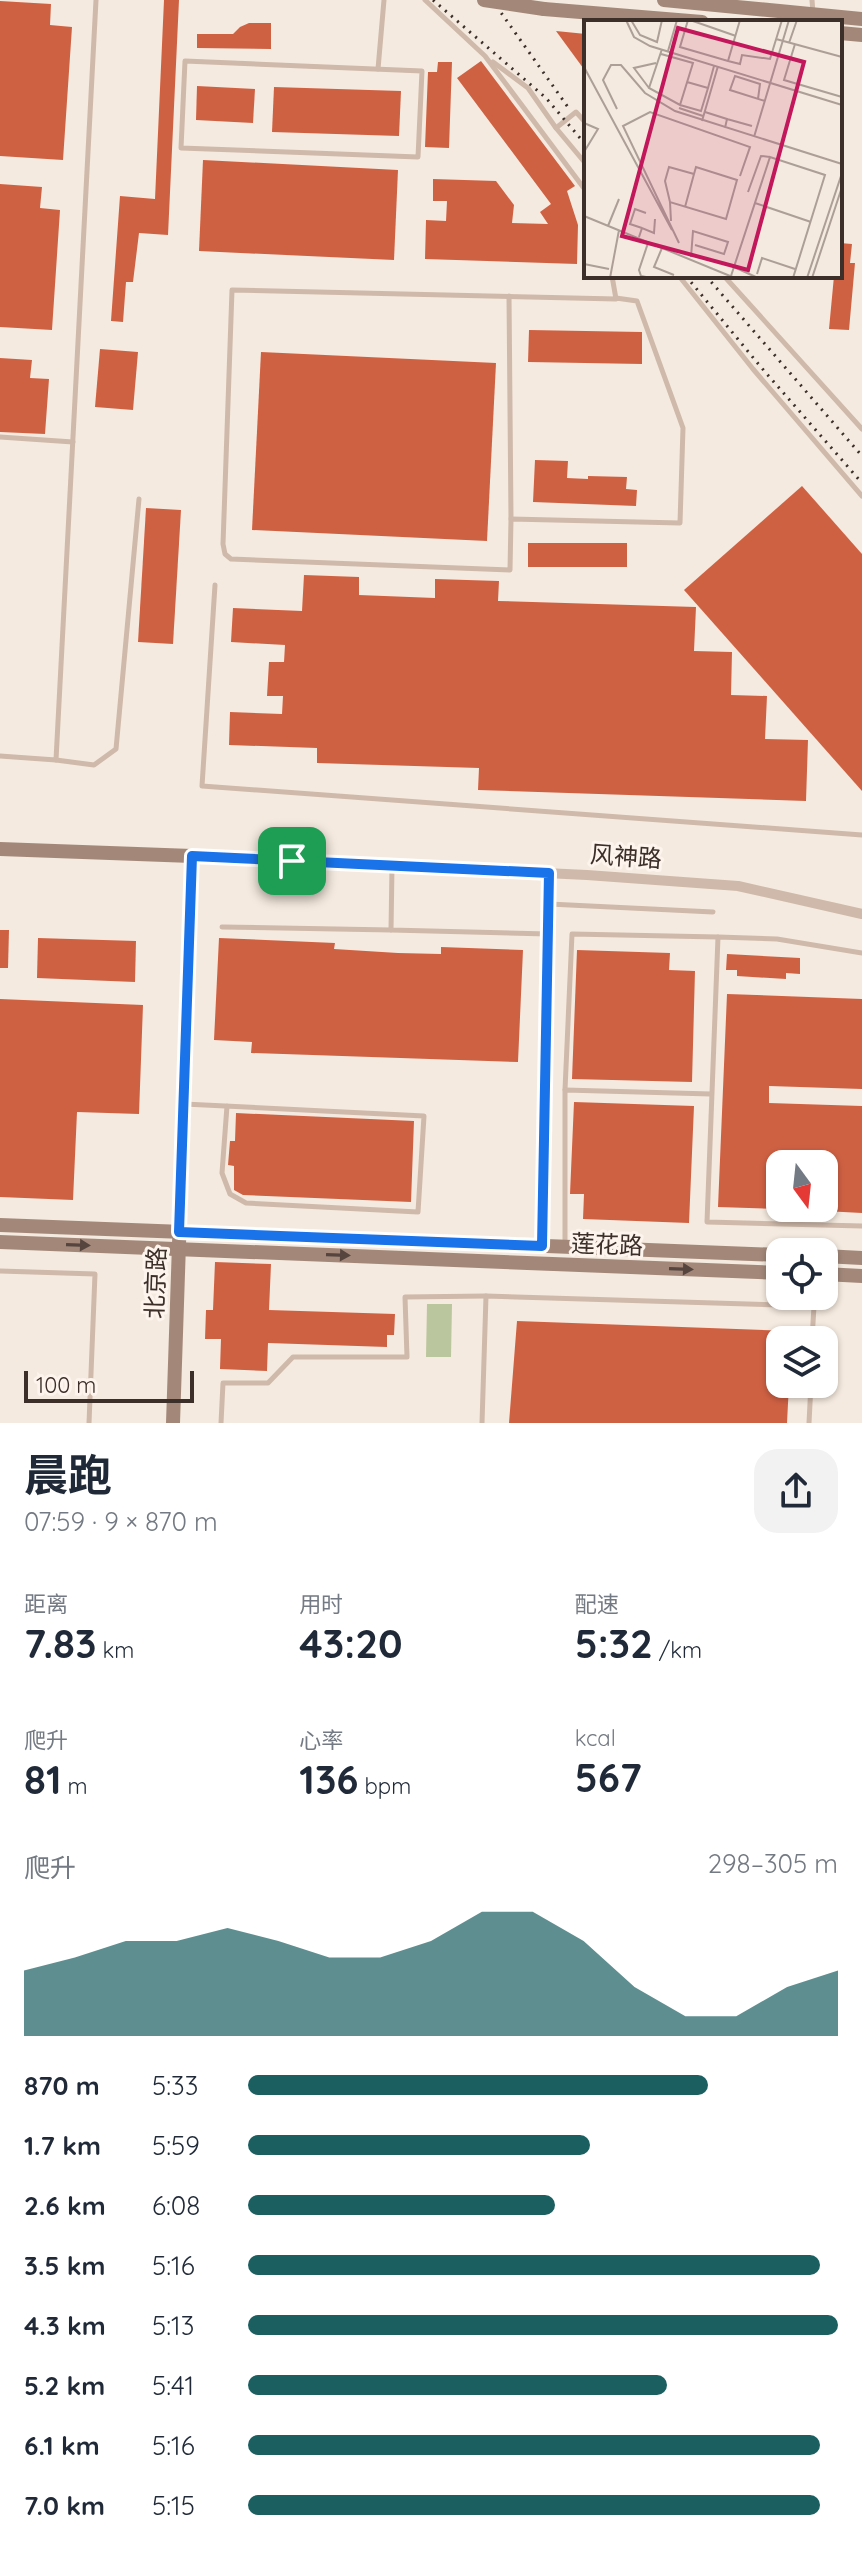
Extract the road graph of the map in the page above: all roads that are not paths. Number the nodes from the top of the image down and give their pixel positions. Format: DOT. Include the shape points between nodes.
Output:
graph roads {
  1 [pos="96,0"];
  2 [pos="384,0"];
  3 [pos="425,0"];
  4 [pos="484,0"];
  5 [pos="664,0"];
  6 [pos="684,1"];
  7 [pos="812,7"];
  8 [pos="862,19"];
  9 [pos="678,20"];
  10 [pos="842,33"];
  11 [pos="862,35"];
  12 [pos="485,56"];
  13 [pos="378,69"];
  14 [pos="584,121"];
  15 [pos="556,128"];
  16 [pos="584,162"];
  17 [pos="584,188"];
  18 [pos="612,278"];
  19 [pos="681,278"];
  20 [pos="726,278"];
  21 [pos="509,296"];
  22 [pos="616,298"];
  23 [pos="862,429"];
  24 [pos="0,437"];
  25 [pos="73,442"];
  26 [pos="862,496"];
  27 [pos="139,499"];
  28 [pos="511,519"];
  29 [pos="215,585"];
  30 [pos="0,756"];
  31 [pos="56,760"];
  32 [pos="862,835"];
  33 [pos="0,849"];
  34 [pos="192,856"];
  35 [pos="392,866"];
  36 [pos="549,873"];
  37 [pos="549,904"];
  38 [pos="713,912"];
  39 [pos="862,914"];
  40 [pos="222,927"];
  41 [pos="391,930"];
  42 [pos="548,934"];
  43 [pos="718,937"];
  44 [pos="862,953"];
  45 [pos="565,1090"];
  46 [pos="711,1094"];
  47 [pos="183,1104"];
  48 [pos="227,1106"];
  49 [pos="0,1225"];
  50 [pos="862,1226"];
  51 [pos="179,1232"];
  52 [pos="0,1242"];
  53 [pos="542,1246"];
  54 [pos="565,1246"];
  55 [pos="179,1248"];
  56 [pos="766,1254"];
  57 [pos="838,1257"];
  58 [pos="862,1258"];
  59 [pos="0,1271"];
  60 [pos="766,1272"];
  61 [pos="838,1275"];
  62 [pos="862,1276"];
  63 [pos="486,1296"];
  64 [pos="813,1326"];
  65 [pos="810,1398"];
  66 [pos="89,1423"];
  67 [pos="173,1423"];
  68 [pos="221,1423"];
  69 [pos="482,1423"];
  70 [pos="809,1423"];
  1 -- 25 [label="lane"];
  2 -- 13 [label="lane"];
  3 -- 12 [label="lane"];
  4 -- 9 [label="street, bridge"];
  5 -- 6 [label="street"];
  6 -- 7 [label="street"];
  7 -- 8 [label="street"];
  10 -- 11 [label="street"];
  12 -- 15 [label="lane" via="528,88"];
  12 -- 17 [label="lane"];
  13 -- 13 [label="lane" via="422,71 418,157 181,148 185,61"];
  14 -- 15 [label="lane" via="576,112"];
  15 -- 16 [label="lane"];
  18 -- 22 [label="lane"];
  19 -- 26 [label="lane"];
  20 -- 23 [label="lane"];
  21 -- 22 [label="lane"];
  21 -- 28 [label="lane"];
  21 -- 28 [label="lane" via="232,290 223,544 231,559 510,570"];
  22 -- 28 [label="lane" via="637,301 683,428 680,523"];
  24 -- 25 [label="lane"];
  25 -- 31 [label="lane"];
  27 -- 31 [label="lane" via="116,749 94,765"];
  29 -- 32 [label="lane" via="202,786"];
  30 -- 31 [label="lane"];
  33 -- 34 [label="street, 风神路"];
  34 -- 35 [label="street, 风神路"];
  34 -- 47 [label="street, 北京路"];
  35 -- 36 [label="street, 风神路"];
  35 -- 41 [label="lane"];
  36 -- 37 [label="lane"];
  36 -- 39 [label="street, 风神路" via="738,886"];
  37 -- 38 [label="lane"];
  37 -- 42 [label="lane"];
  40 -- 41 [label="lane"];
  41 -- 42 [label="lane"];
  42 -- 53 [label="lane"];
  43 -- 44 [label="lane" via="777,939"];
  43 -- 45 [label="lane" via="572,934"];
  43 -- 46 [label="lane"];
  45 -- 46 [label="lane"];
  45 -- 54 [label="lane"];
  46 -- 50 [label="lane" via="707,1222"];
  47 -- 48 [label="lane"];
  47 -- 51 [label="street, 北京路"];
  48 -- 48 [label="lane" via="222,1173 230,1194 246,1203 418,1212 424,1116"];
  49 -- 51 [label="street, 莲花路"];
  51 -- 53 [label="street, 莲花路"];
  51 -- 55 [label="street, 北京路"];
  52 -- 55 [label="street, 莲花路, one-way"];
  53 -- 54 [label="street, 莲花路"];
  54 -- 56 [label="street, 莲花路"];
  55 -- 60 [label="street, 莲花路, one-way"];
  55 -- 67 [label="street, 北京路"];
  57 -- 58 [label="street"];
  59 -- 66 [label="lane" via="95,1274"];
  61 -- 62 [label="street"];
  63 -- 64 [label="lane" via="814,1306"];
  63 -- 68 [label="lane" via="405,1297 407,1357 293,1357 268,1383 223,1383"];
  63 -- 69 [label="lane"];
  65 -- 70 [label="lane"];
}
